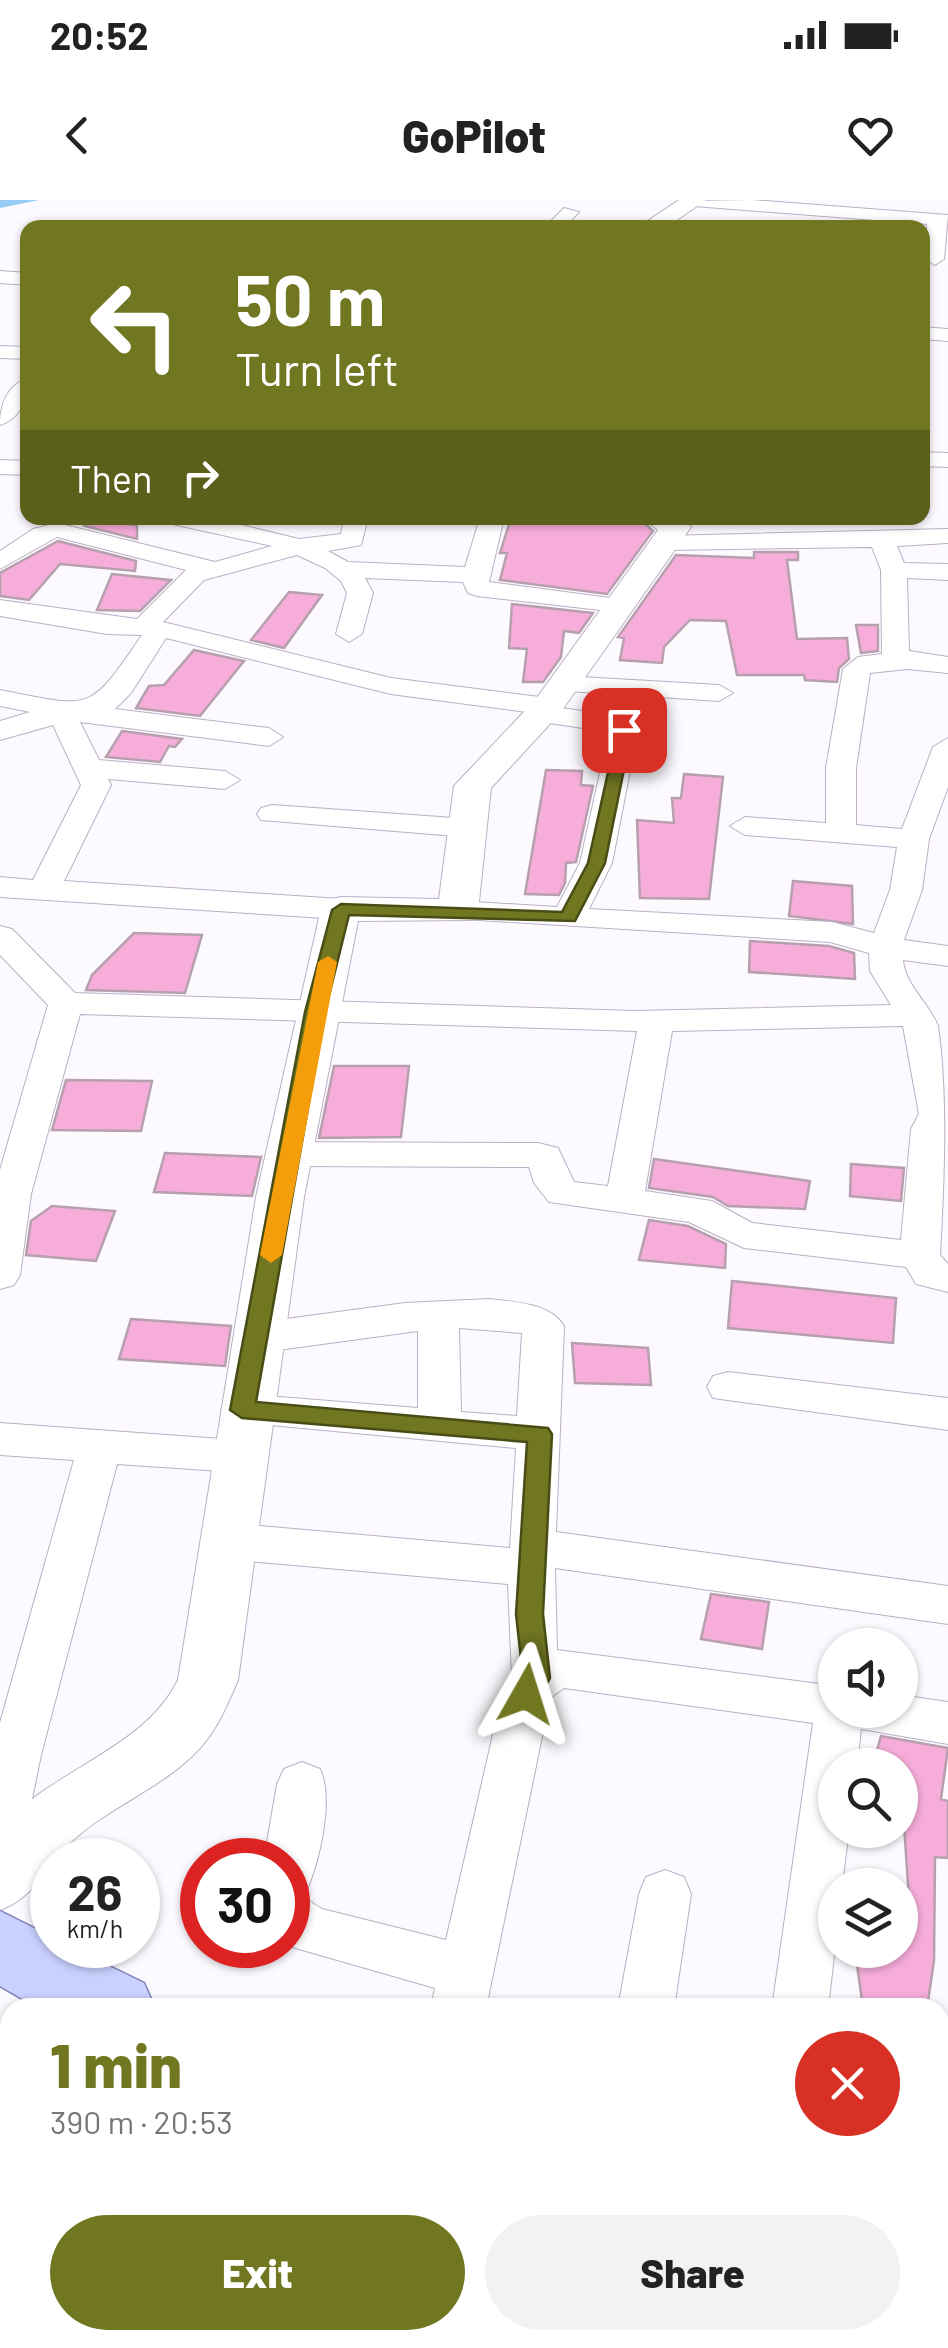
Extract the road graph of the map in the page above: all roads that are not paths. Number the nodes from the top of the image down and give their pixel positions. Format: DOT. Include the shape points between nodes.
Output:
graph roads {
  1 [pos="694,200"];
  2 [pos="570,212"];
  3 [pos="944,214"];
  4 [pos="562,220"];
  5 [pos="661,220"];
  6 [pos="857,220"];
  7 [pos="876,220"];
  8 [pos="935,259"];
  9 [pos="207,525"];
  10 [pos="291,525"];
  11 [pos="355,525"];
  12 [pos="490,525"];
  13 [pos="673,526"];
  14 [pos="948,536"];
  15 [pos="880,538"];
  16 [pos="289,544"];
  17 [pos="0,561"];
  18 [pos="213,569"];
  19 [pos="345,570"];
  20 [pos="894,570"];
  21 [pos="948,572"];
  22 [pos="475,576"];
  23 [pos="618,607"];
  24 [pos="0,608"];
  25 [pos="155,629"];
  26 [pos="350,634"];
  27 [pos="907,661"];
  28 [pos="948,665"];
  29 [pos="719,693"];
  30 [pos="0,698"];
  31 [pos="550,701"];
  32 [pos="65,712"];
  33 [pos="0,730"];
  34 [pos="269,738"];
  35 [pos="948,747"];
  36 [pos="88,768"];
  37 [pos="226,780"];
  38 [pos="942,780"];
  39 [pos="272,814"];
  40 [pos="744,826"];
  41 [pos="468,828"];
  42 [pos="840,833"];
  43 [pos="914,838"];
  44 [pos="0,887"];
  45 [pos="43,890"];
  46 [pos="341,910"];
  47 [pos="458,911"];
  48 [pos="568,918"];
  49 [pos="0,936"];
  50 [pos="885,948"];
  51 [pos="948,956"];
  52 [pos="66,1003"];
  53 [pos="315,1012"];
  54 [pos="915,1016"];
  55 [pos="656,1021"];
  56 [pos="948,1125"];
  57 [pos="290,1154"];
  58 [pos="6,1194"];
  59 [pos="624,1201"];
  60 [pos="934,1267"];
  61 [pos="0,1275"];
  62 [pos="438,1316"];
  63 [pos="256,1338"];
  64 [pos="728,1386"];
  65 [pos="948,1414"];
  66 [pos="440,1426"];
  67 [pos="240,1433"];
  68 [pos="540,1434"];
  69 [pos="0,1440"];
  70 [pos="100,1446"];
  71 [pos="226,1541"];
  72 [pos="533,1557"];
  73 [pos="948,1604"];
  74 [pos="536,1678"];
  75 [pos="818,1705"];
  76 [pos="918,1718"];
  77 [pos="948,1723"];
  78 [pos="835,1728"];
  79 [pos="302,1784"];
  80 [pos="294,1838"];
  81 [pos="9,1870"];
  82 [pos="666,1894"];
  83 [pos="310,1931"];
  84 [pos="0,1945"];
  85 [pos="462,1989"];
  86 [pos="95,1998"];
  87 [pos="648,1998"];
  88 [pos="801,1998"];
  1 -- 5 [label="street"];
  1 -- 6 [label="street"];
  2 -- 4 [label="street"];
  3 -- 7 [label="street"];
  3 -- 8 [label="street"];
  9 -- 16 [label="street"];
  10 -- 16 [label="street"];
  11 -- 16 [label="street" via="352,540"];
  12 -- 22 [label="street"];
  13 -- 15 [label="street" via="797,543"];
  13 -- 23 [label="street"];
  14 -- 15 [label="street"];
  15 -- 20 [label="street"];
  16 -- 18 [label="street"];
  16 -- 19 [label="street"];
  17 -- 18 [label="street" via="57,530"];
  18 -- 25 [label="street" via="195,575 147,620"];
  19 -- 22 [label="street"];
  19 -- 26 [label="street" via="360,592"];
  20 -- 21 [label="street"];
  20 -- 27 [label="street" via="896,654"];
  22 -- 23 [label="street" via="473,584 483,591"];
  23 -- 31 [label="street"];
  24 -- 25 [label="street"];
  25 -- 31 [label="street" via="391,686"];
  25 -- 32 [label="street" via="108,702"];
  27 -- 28 [label="street"];
  27 -- 42 [label="street" via="857,668"];
  29 -- 31 [label="street"];
  30 -- 32 [label="street"];
  31 -- 41 [label="street" via="473,786"];
  31 -- 48 [label="street" via="624,730 596,863"];
  32 -- 33 [label="street"];
  32 -- 34 [label="street"];
  32 -- 36 [label="street"];
  35 -- 38 [label="street"];
  36 -- 37 [label="street"];
  36 -- 45 [label="street" via="95,795"];
  38 -- 43 [label="street"];
  39 -- 41 [label="street"];
  40 -- 42 [label="street"];
  41 -- 47 [label="street"];
  42 -- 43 [label="street"];
  43 -- 50 [label="street" via="906,890"];
  44 -- 45 [label="street"];
  45 -- 46 [label="street"];
  46 -- 47 [label="street"];
  46 -- 53 [label="street"];
  47 -- 48 [label="street"];
  48 -- 50 [label="street" via="832,932"];
  49 -- 52 [label="street"];
  50 -- 51 [label="street"];
  50 -- 54 [label="street" via="887,971"];
  52 -- 53 [label="street"];
  52 -- 58 [label="street"];
  53 -- 55 [label="street"];
  53 -- 57 [label="street"];
  54 -- 55 [label="street"];
  54 -- 56 [label="street" via="937,1114"];
  55 -- 59 [label="street"];
  56 -- 60 [label="street" via="934,1119 928,1129"];
  57 -- 59 [label="street" via="538,1155 549,1162 556,1190"];
  57 -- 63 [label="street"];
  58 -- 61 [label="street"];
  59 -- 60 [label="street" via="698,1210 744,1236"];
  62 -- 63 [label="street"];
  62 -- 66 [label="street"];
  62 -- 68 [label="street" via="518,1316 543,1326"];
  63 -- 67 [label="street"];
  64 -- 65 [label="street"];
  66 -- 67 [label="street"];
  66 -- 68 [label="street"];
  67 -- 70 [label="street"];
  67 -- 71 [label="street"];
  68 -- 72 [label="street"];
  69 -- 70 [label="street"];
  70 -- 81 [label="street" via="16,1754 8,1799"];
  71 -- 72 [label="street"];
  71 -- 81 [label="street" via="208,1680 197,1712 175,1738 49,1821"];
  72 -- 73 [label="street"];
  72 -- 74 [label="street" via="530,1638"];
  74 -- 75 [label="street" via="562,1668"];
  74 -- 85 [label="street" via="526,1694"];
  76 -- 77 [label="street"];
  78 -- 88 [label="street"];
  79 -- 80 [label="street"];
  82 -- 87 [label="street"];
  83 -- 85 [label="street"];
  84 -- 86 [label="main road"];
}
